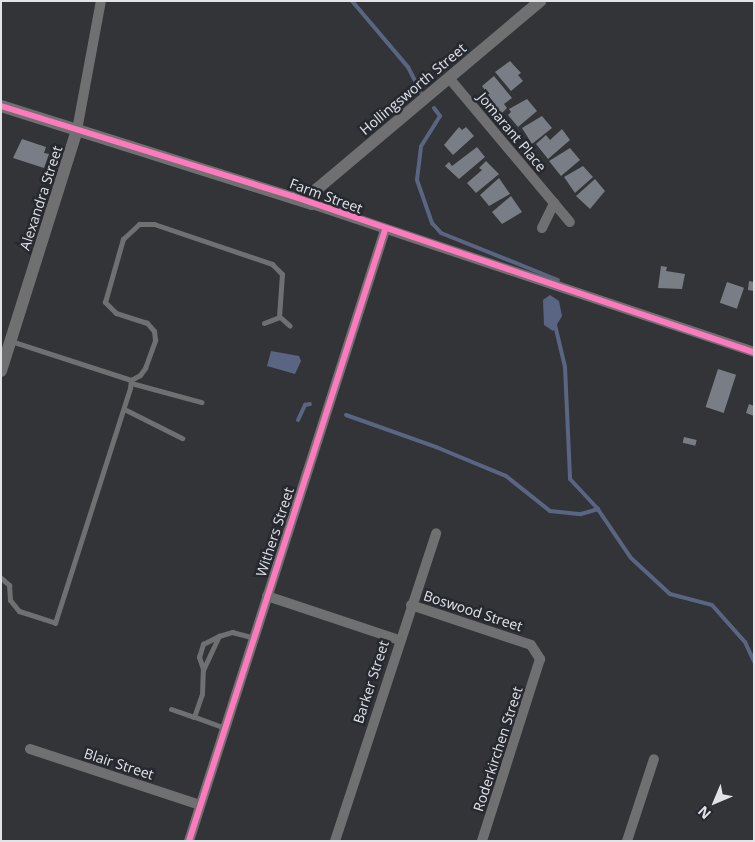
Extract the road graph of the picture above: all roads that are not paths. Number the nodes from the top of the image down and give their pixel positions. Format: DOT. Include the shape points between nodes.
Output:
graph roads {
  1 [pos="101,1"];
  2 [pos="540,1"];
  3 [pos="449,78"];
  4 [pos="1,106"];
  5 [pos="77,130"];
  6 [pos="554,203"];
  7 [pos="312,204"];
  8 [pos="570,222"];
  9 [pos="542,228"];
  10 [pos="385,230"];
  11 [pos="279,317"];
  12 [pos="264,322"];
  13 [pos="290,326"];
  14 [pos="11,341"];
  15 [pos="754,352"];
  16 [pos="1,370"];
  17 [pos="131,381"];
  18 [pos="201,402"];
  19 [pos="126,410"];
  20 [pos="182,438"];
  21 [pos="436,533"];
  22 [pos="1,578"];
  23 [pos="267,596"];
  24 [pos="411,605"];
  25 [pos="220,636"];
  26 [pos="254,638"];
  27 [pos="399,640"];
  28 [pos="539,667"];
  29 [pos="203,670"];
  30 [pos="171,709"];
  31 [pos="194,717"];
  32 [pos="225,728"];
  33 [pos="30,749"];
  34 [pos="654,759"];
  35 [pos="200,805"];
  36 [pos="189,841"];
  37 [pos="335,841"];
  38 [pos="482,841"];
  39 [pos="626,841"];
  1 -- 5 [label="street, Alexandra Street"];
  2 -- 3 [label="street, Hollingsworth Street"];
  3 -- 6 [label="street, Jomarant Place"];
  3 -- 7 [label="street, Hollingsworth Street" via="317,189"];
  4 -- 5 [label="street, Farm Street"];
  5 -- 7 [label="street, Farm Street"];
  5 -- 14 [label="street, Alexandra Street"];
  6 -- 8 [label="street, Jomarant Place"];
  6 -- 9 [label="street"];
  7 -- 10 [label="street, Farm Street"];
  10 -- 15 [label="street, Farm Street"];
  10 -- 23 [label="street, Withers Street"];
  11 -- 12 [label="lane"];
  11 -- 13 [label="lane"];
  11 -- 17 [label="lane" via="282,274 272,264 154,224 139,224 124,239 105,302 116,313 147,323 154,331 155,340 145,368"];
  14 -- 16 [label="street, Alexandra Street"];
  14 -- 17 [label="lane"];
  17 -- 18 [label="lane"];
  17 -- 19 [label="lane"];
  19 -- 20 [label="lane"];
  19 -- 22 [label="lane" via="54,623 19,611 10,600 9,585"];
  21 -- 24 [label="street, Barker Street"];
  23 -- 26 [label="street, Withers Street"];
  23 -- 27 [label="street"];
  24 -- 27 [label="street, Barker Street"];
  24 -- 28 [label="street, Boswood Street" via="531,645 538,651"];
  25 -- 26 [label="lane" via="232,632"];
  25 -- 29 [label="lane"];
  25 -- 29 [label="lane" via="203,644 200,657"];
  26 -- 32 [label="street, Withers Street"];
  27 -- 37 [label="street, Barker Street"];
  28 -- 38 [label="street, Roderkirchen Street"];
  29 -- 31 [label="lane" via="202,694"];
  30 -- 31 [label="lane"];
  31 -- 32 [label="lane"];
  32 -- 35 [label="street, Withers Street"];
  33 -- 35 [label="street, Blair Street"];
  34 -- 39 [label="street"];
  35 -- 36 [label="street, Withers Street"];
}
